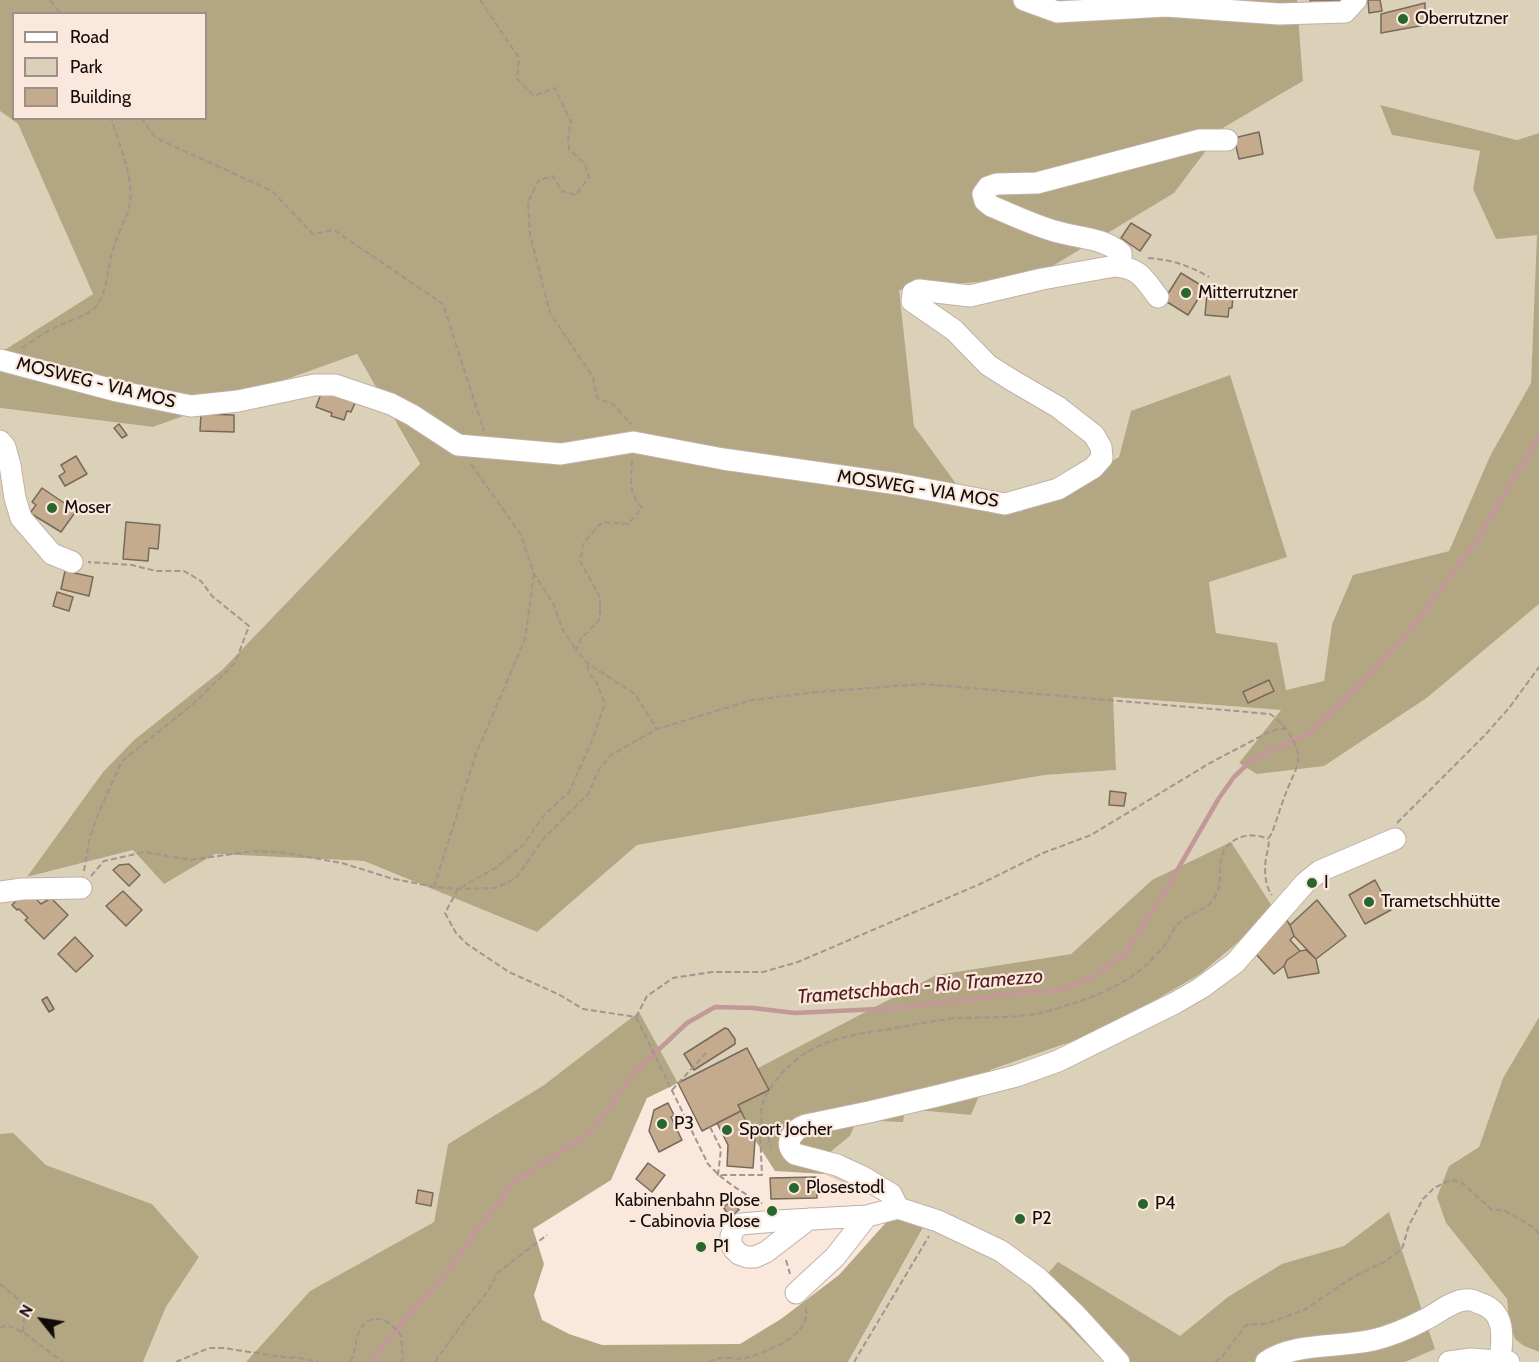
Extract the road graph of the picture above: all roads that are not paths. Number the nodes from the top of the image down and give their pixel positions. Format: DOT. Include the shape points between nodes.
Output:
graph roads {
  1 [pos="1024,0"];
  2 [pos="1356,0"];
  3 [pos="1227,140"];
  4 [pos="1118,261"];
  5 [pos="1158,297"];
  6 [pos="1,360"];
  7 [pos="0,441"];
  8 [pos="72,562"];
  9 [pos="1396,831"];
  10 [pos="81,888"];
  11 [pos="0,892"];
  12 [pos="898,1209"];
  13 [pos="867,1216"];
  14 [pos="809,1219"];
  15 [pos="796,1293"];
  16 [pos="1505,1361"];
  17 [pos="1119,1362"];
  18 [pos="1266,1362"];
  19 [pos="1449,1362"];
  1 -- 2 [label="street" via="1057,12 1166,6 1279,14 1345,12"];
  3 -- 4 [label="street" via="1200,140 1037,183 997,184 983,194 991,206 1056,232 1114,246 1121,253"];
  4 -- 5 [label="street" via="1138,272"];
  4 -- 6 [label="street, MOSWEG - VIA MOS" via="970,296 919,290 913,293 912,301 954,330 988,365 1058,407 1094,435 1101,447 1102,458 1094,468 1058,489 1005,504 633,442 561,454 458,445 391,404 335,385 314,385 191,406"];
  7 -- 8 [label="street" via="10,465 21,518 52,554"];
  9 -- 12 [label="street" via="1320,871 1234,963 1174,1003 1068,1056 1016,1076 806,1125 793,1133 790,1146 795,1154 863,1176 891,1194"];
  10 -- 11 [label="street"];
  12 -- 13 [label="street"];
  12 -- 17 [label="street" via="938,1221 1001,1251 1038,1278"];
  13 -- 14 [label="street"];
  13 -- 15 [label="street" via="835,1257"];
  14 -- 14 [label="street" via="755,1257 739,1254 731,1243 730,1236 741,1224"];
  16 -- 18 [label="street" via="1502,1327 1494,1311 1466,1299 1379,1338 1308,1348"];
  16 -- 19 [label="street"];
}
